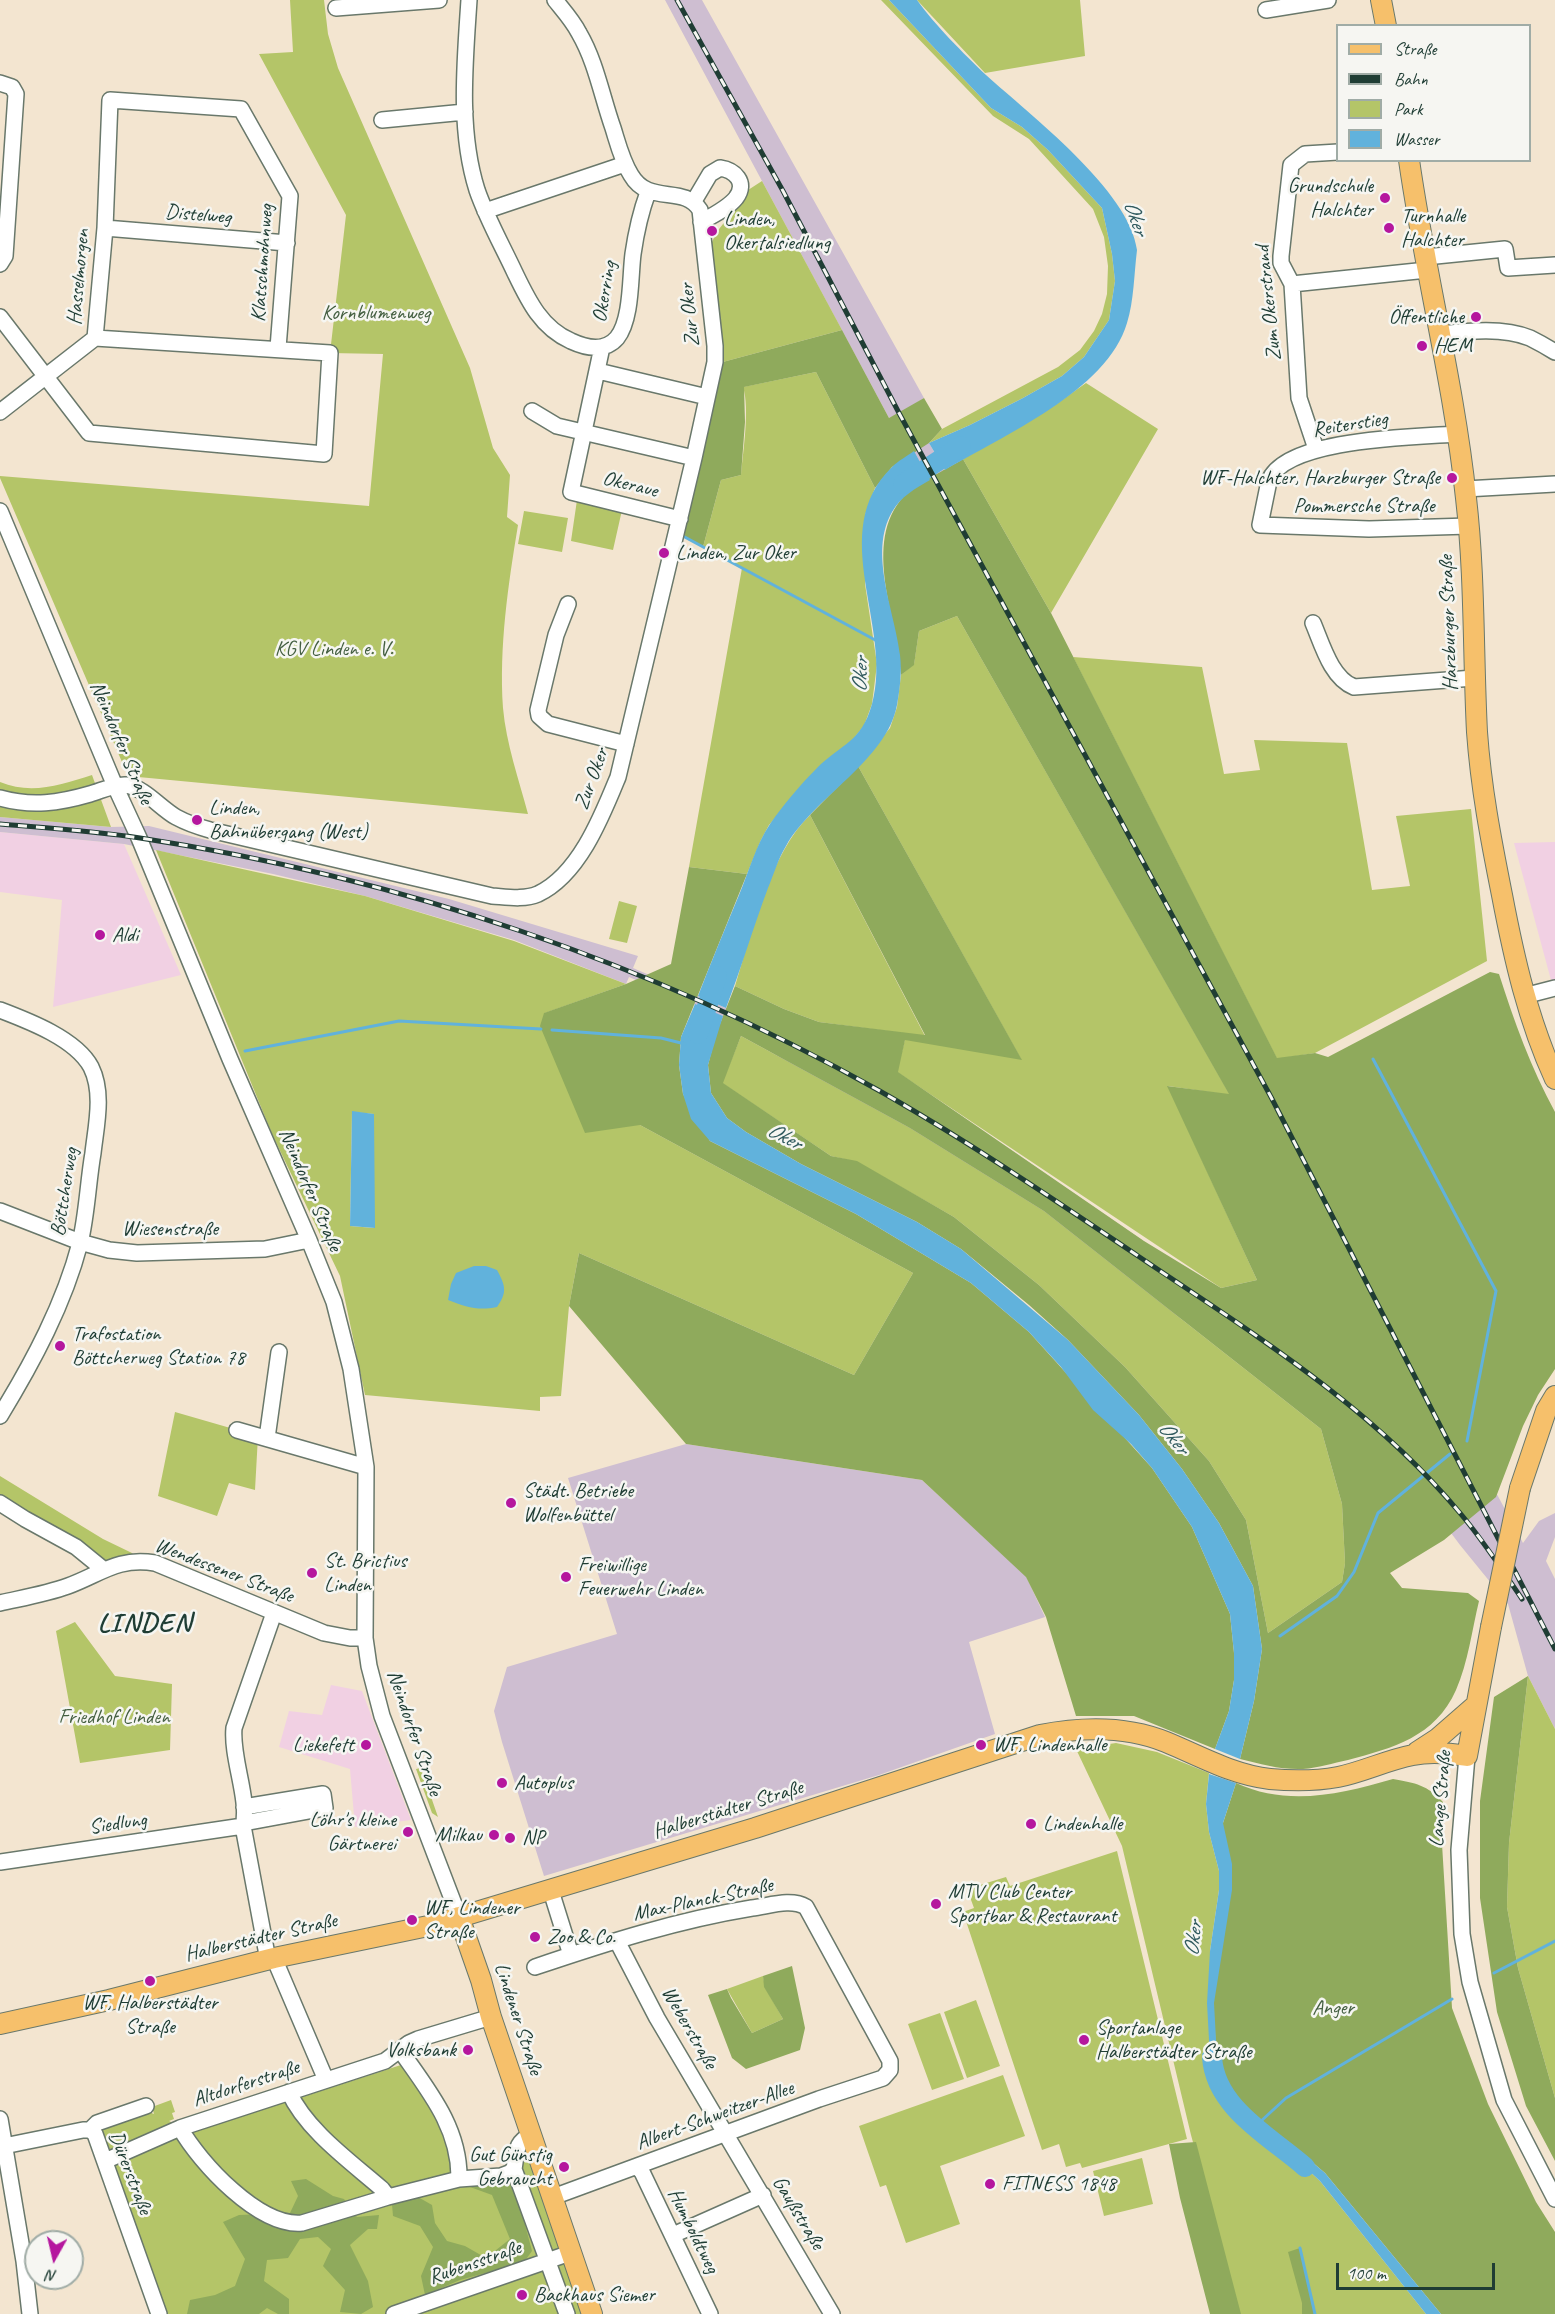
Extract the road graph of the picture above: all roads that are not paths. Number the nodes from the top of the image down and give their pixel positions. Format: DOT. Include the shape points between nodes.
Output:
graph roads {
  1 [pos="439,0"];
  2 [pos="469,0"];
  3 [pos="555,0"];
  4 [pos="1328,0"];
  5 [pos="1382,0"];
  6 [pos="336,8"];
  7 [pos="1266,10"];
  8 [pos="1386,24"];
  9 [pos="0,83"];
  10 [pos="110,100"];
  11 [pos="465,112"];
  12 [pos="382,120"];
  13 [pos="1336,152"];
  14 [pos="1409,162"];
  15 [pos="625,164"];
  16 [pos="648,192"];
  17 [pos="694,201"];
  18 [pos="486,212"];
  19 [pos="701,222"];
  20 [pos="105,228"];
  21 [pos="287,243"];
  22 [pos="0,264"];
  23 [pos="1427,264"];
  24 [pos="1555,265"];
  25 [pos="1292,284"];
  26 [pos="0,317"];
  27 [pos="1440,334"];
  28 [pos="95,338"];
  29 [pos="602,347"];
  30 [pos="278,348"];
  31 [pos="1555,352"];
  32 [pos="598,372"];
  33 [pos="45,375"];
  34 [pos="708,397"];
  35 [pos="0,411"];
  36 [pos="532,411"];
  37 [pos="584,432"];
  38 [pos="1458,434"];
  39 [pos="1316,449"];
  40 [pos="694,458"];
  41 [pos="1555,484"];
  42 [pos="1465,489"];
  43 [pos="0,511"];
  44 [pos="680,519"];
  45 [pos="1260,525"];
  46 [pos="1469,526"];
  47 [pos="568,604"];
  48 [pos="1312,623"];
  49 [pos="1474,678"];
  50 [pos="626,744"];
  51 [pos="115,786"];
  52 [pos="0,798"];
  53 [pos="1555,988"];
  54 [pos="1524,996"];
  55 [pos="0,1010"];
  56 [pos="0,1016"];
  57 [pos="1555,1079"];
  58 [pos="0,1212"];
  59 [pos="309,1240"];
  60 [pos="80,1242"];
  61 [pos="279,1352"];
  62 [pos="1555,1396"];
  63 [pos="0,1416"];
  64 [pos="237,1430"];
  65 [pos="267,1438"];
  66 [pos="366,1467"];
  67 [pos="0,1503"];
  68 [pos="103,1569"];
  69 [pos="0,1603"];
  70 [pos="274,1613"];
  71 [pos="365,1638"];
  72 [pos="1476,1705"];
  73 [pos="1412,1755"];
  74 [pos="1467,1756"];
  75 [pos="244,1807"];
  76 [pos="244,1825"];
  77 [pos="0,1862"];
  78 [pos="551,1891"];
  79 [pos="459,1917"];
  80 [pos="617,1941"];
  81 [pos="571,1955"];
  82 [pos="271,1959"];
  83 [pos="535,1967"];
  84 [pos="491,2017"];
  85 [pos="0,2024"];
  86 [pos="400,2049"];
  87 [pos="890,2070"];
  88 [pos="326,2080"];
  89 [pos="289,2092"];
  90 [pos="146,2106"];
  91 [pos="0,2119"];
  92 [pos="180,2128"];
  93 [pos="90,2130"];
  94 [pos="531,2134"];
  95 [pos="726,2135"];
  96 [pos="4,2146"];
  97 [pos="105,2161"];
  98 [pos="638,2167"];
  99 [pos="514,2169"];
  100 [pos="459,2180"];
  101 [pos="763,2195"];
  102 [pos="552,2197"];
  103 [pos="388,2198"];
  104 [pos="1555,2199"];
  105 [pos="673,2235"];
  106 [pos="570,2253"];
  107 [pos="549,2260"];
  108 [pos="414,2311"];
  109 [pos="30,2314"];
  110 [pos="159,2314"];
  111 [pos="394,2314"];
  112 [pos="567,2314"];
  113 [pos="592,2314"];
  114 [pos="710,2314"];
  115 [pos="832,2314"];
  1 -- 6 [label="street"];
  2 -- 11 [label="street, Okerring"];
  3 -- 15 [label="street" via="588,51"];
  4 -- 7 [label="street"];
  5 -- 8 [label="main road"];
  9 -- 22 [label="street" via="12,87 16,94 5,256"];
  10 -- 20 [label="street, Hasselmorgen"];
  10 -- 21 [label="street, Klatschmohnweg" via="241,109 290,196"];
  11 -- 12 [label="street"];
  11 -- 18 [label="street, Okerring" via="471,166"];
  13 -- 25 [label="street, Zum Okerstrand" via="1305,154 1291,165 1281,263"];
  14 -- 23 [label="main road, Harzburger Straße"];
  15 -- 16 [label="street"];
  15 -- 18 [label="street"];
  16 -- 17 [label="street"];
  16 -- 29 [label="street, Okerring" via="633,251 624,325 615,340"];
  17 -- 19 [label="street, Zur Oker"];
  17 -- 19 [label="street" via="710,174 720,168 734,172 740,179 736,198"];
  18 -- 29 [label="street, Okerring" via="537,315 567,339 588,347"];
  19 -- 34 [label="street, Zur Oker" via="716,346"];
  20 -- 21 [label="street, Distelweg"];
  20 -- 28 [label="street, Hasselmorgen"];
  21 -- 30 [label="street, Klatschmohnweg"];
  23 -- 24 [label="street" via="1505,249 1508,268"];
  23 -- 25 [label="street"];
  23 -- 27 [label="main road, Harzburger Straße"];
  25 -- 39 [label="street, Zum Okerstrand" via="1299,398"];
  26 -- 33 [label="street"];
  27 -- 31 [label="street" via="1511,333"];
  27 -- 38 [label="main road, Harzburger Straße"];
  28 -- 30 [label="street"];
  28 -- 33 [label="street, Hasselmorgen"];
  29 -- 32 [label="street"];
  30 -- 33 [label="street" via="330,353 324,454 89,433"];
  32 -- 34 [label="street"];
  32 -- 37 [label="street"];
  33 -- 35 [label="street, Hasselmorgen"];
  34 -- 40 [label="street, Zur Oker"];
  36 -- 37 [label="street" via="557,426"];
  37 -- 40 [label="street"];
  37 -- 44 [label="street, Okeraue" via="571,492"];
  38 -- 39 [label="street, Reiterstieg"];
  38 -- 42 [label="main road, Harzburger Straße"];
  39 -- 45 [label="street, Reiterstieg" via="1271,474"];
  40 -- 44 [label="street, Zur Oker"];
  41 -- 42 [label="street"];
  42 -- 46 [label="main road, Harzburger Straße"];
  43 -- 51 [label="street, Neindorfer Straße"];
  44 -- 50 [label="street, Zur Oker"];
  45 -- 46 [label="street, Pommersche Straße" via="1369,529"];
  46 -- 49 [label="main road, Harzburger Straße"];
  47 -- 50 [label="street" via="556,635 538,716 548,724"];
  48 -- 49 [label="street" via="1337,675 1354,687"];
  49 -- 54 [label="main road, Harzburger Straße" via="1484,807"];
  50 -- 51 [label="street, Zur Oker" via="603,814 576,860 551,886 524,897 474,893 210,830 175,817 135,789"];
  51 -- 52 [label="street" via="47,804"];
  51 -- 59 [label="street, Neindorfer Straße"];
  53 -- 54 [label="street"];
  54 -- 57 [label="main road, Harzburger Straße"];
  55 -- 56 [label="street"];
  55 -- 60 [label="street, Böttcherweg" via="69,1044 84,1057 94,1075 98,1106"];
  58 -- 60 [label="street, Wiesenstraße"];
  59 -- 60 [label="street, Wiesenstraße" via="265,1249 137,1253"];
  59 -- 66 [label="street, Neindorfer Straße" via="334,1302 351,1368"];
  60 -- 63 [label="street, Böttcherweg" via="52,1318"];
  61 -- 65 [label="street"];
  62 -- 72 [label="main road, Lange Straße, bridge" via="1546,1411 1520,1488"];
  64 -- 65 [label="street"];
  65 -- 66 [label="street"];
  66 -- 71 [label="street, Neindorfer Straße"];
  67 -- 68 [label="street" via="76,1547"];
  68 -- 69 [label="street, Wendessener Straße" via="67,1586"];
  68 -- 70 [label="street, Wendessener Straße" via="123,1562 155,1563"];
  70 -- 71 [label="street, Wendessener Straße" via="324,1633"];
  70 -- 75 [label="street" via="234,1728"];
  71 -- 79 [label="street, Neindorfer Straße" via="382,1716"];
  72 -- 73 [label="main road"];
  72 -- 74 [label="main road, Lange Straße"];
  73 -- 74 [label="main road, Halberstädter Straße" via="1438,1752"];
  73 -- 78 [label="main road, Halberstädter Straße" via="1339,1777 1308,1781 1268,1779 1241,1773 1140,1734 1085,1728 1040,1736"];
  74 -- 104 [label="street, Lange Straße" via="1459,1850 1462,1934 1470,1982 1504,2100"];
  75 -- 76 [label="street"];
  75 -- 76 [label="street, Siedlung" via="323,1794 325,1808"];
  76 -- 77 [label="street, Siedlung"];
  76 -- 82 [label="street"];
  78 -- 79 [label="main road, Halberstädter Straße"];
  78 -- 81 [label="street"];
  79 -- 82 [label="main road, Halberstädter Straße"];
  79 -- 84 [label="main road, Lindener Straße"];
  80 -- 81 [label="street, Max-Planck-Straße"];
  80 -- 87 [label="street, Max-Planck-Straße" via="717,1914 800,1903 806,1907 883,2048"];
  80 -- 95 [label="street, Weberstraße"];
  81 -- 83 [label="street, Max-Planck-Straße"];
  82 -- 85 [label="main road, Halberstädter Straße"];
  82 -- 88 [label="street"];
  84 -- 86 [label="street, Altdorferstraße" via="418,2038"];
  84 -- 94 [label="main road, Lindener Straße"];
  86 -- 88 [label="street, Altdorferstraße" via="385,2061"];
  86 -- 100 [label="street" via="451,2130"];
  87 -- 95 [label="street, Albert-Schweitzer-Allee" via="883,2078"];
  88 -- 89 [label="street, Altdorferstraße"];
  89 -- 92 [label="street, Altdorferstraße"];
  89 -- 103 [label="street" via="311,2124"];
  90 -- 93 [label="street" via="97,2123"];
  91 -- 96 [label="street"];
  92 -- 97 [label="street, Altdorferstraße"];
  92 -- 103 [label="street" via="202,2160 225,2182 255,2208 283,2222 302,2223"];
  93 -- 96 [label="street, Dürerstraße"];
  93 -- 97 [label="street, Dürerstraße"];
  94 -- 99 [label="street" via="518,2146"];
  94 -- 102 [label="main road, Lindener Straße"];
  95 -- 98 [label="street, Albert-Schweitzer-Allee"];
  95 -- 101 [label="street, Gaußstraße"];
  96 -- 109 [label="street"];
  97 -- 110 [label="street, Dürerstraße"];
  98 -- 102 [label="street, Albert-Schweitzer-Allee"];
  98 -- 105 [label="street, Humboldtweg"];
  99 -- 100 [label="street" via="501,2176"];
  99 -- 107 [label="street"];
  100 -- 103 [label="street"];
  101 -- 105 [label="street"];
  101 -- 115 [label="street, Gaußstraße"];
  102 -- 106 [label="main road, Lindener Straße"];
  105 -- 114 [label="street, Humboldtweg"];
  106 -- 107 [label="street, Rubensstraße"];
  106 -- 113 [label="main road, Lindener Straße"];
  107 -- 108 [label="street, Rubensstraße"];
  107 -- 112 [label="street"];
  108 -- 111 [label="street, Rubensstraße"];
}
